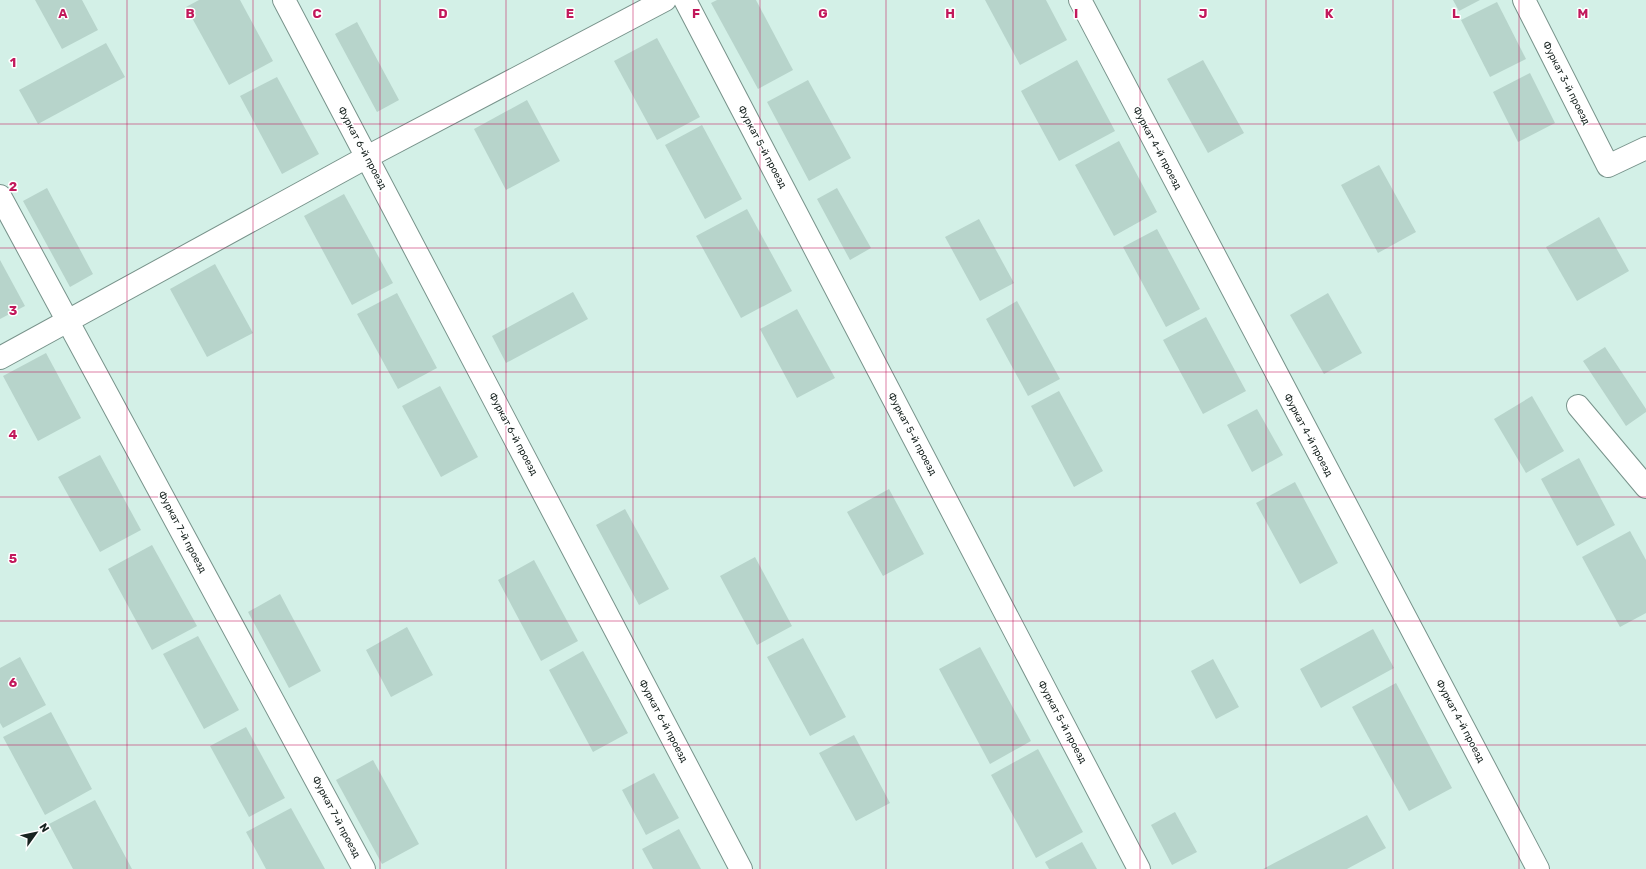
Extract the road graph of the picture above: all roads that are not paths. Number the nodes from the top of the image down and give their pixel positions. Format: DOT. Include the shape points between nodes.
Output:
graph roads {
  1 [pos="284,0"];
  2 [pos="665,0"];
  3 [pos="686,0"];
  4 [pos="1080,0"];
  5 [pos="1524,0"];
  6 [pos="1646,148"];
  7 [pos="367,157"];
  8 [pos="0,196"];
  9 [pos="68,322"];
  10 [pos="0,358"];
  11 [pos="1578,406"];
  12 [pos="1646,487"];
  13 [pos="364,869"];
  14 [pos="741,869"];
  15 [pos="1139,869"];
  16 [pos="1538,869"];
  1 -- 7 [label="street, Фуркат 6-й проезд"];
  2 -- 7 [label="street"];
  3 -- 15 [label="street, Фуркат 5-й проезд"];
  4 -- 16 [label="street, Фуркат 4-й проезд"];
  5 -- 6 [label="street, Фуркат 3-й проезд" via="1608,166"];
  7 -- 9 [label="street"];
  7 -- 14 [label="street, Фуркат 6-й проезд"];
  8 -- 9 [label="street, Фуркат 7-й проезд"];
  9 -- 10 [label="street"];
  9 -- 13 [label="street, Фуркат 7-й проезд"];
  11 -- 12 [label="street"];
}
